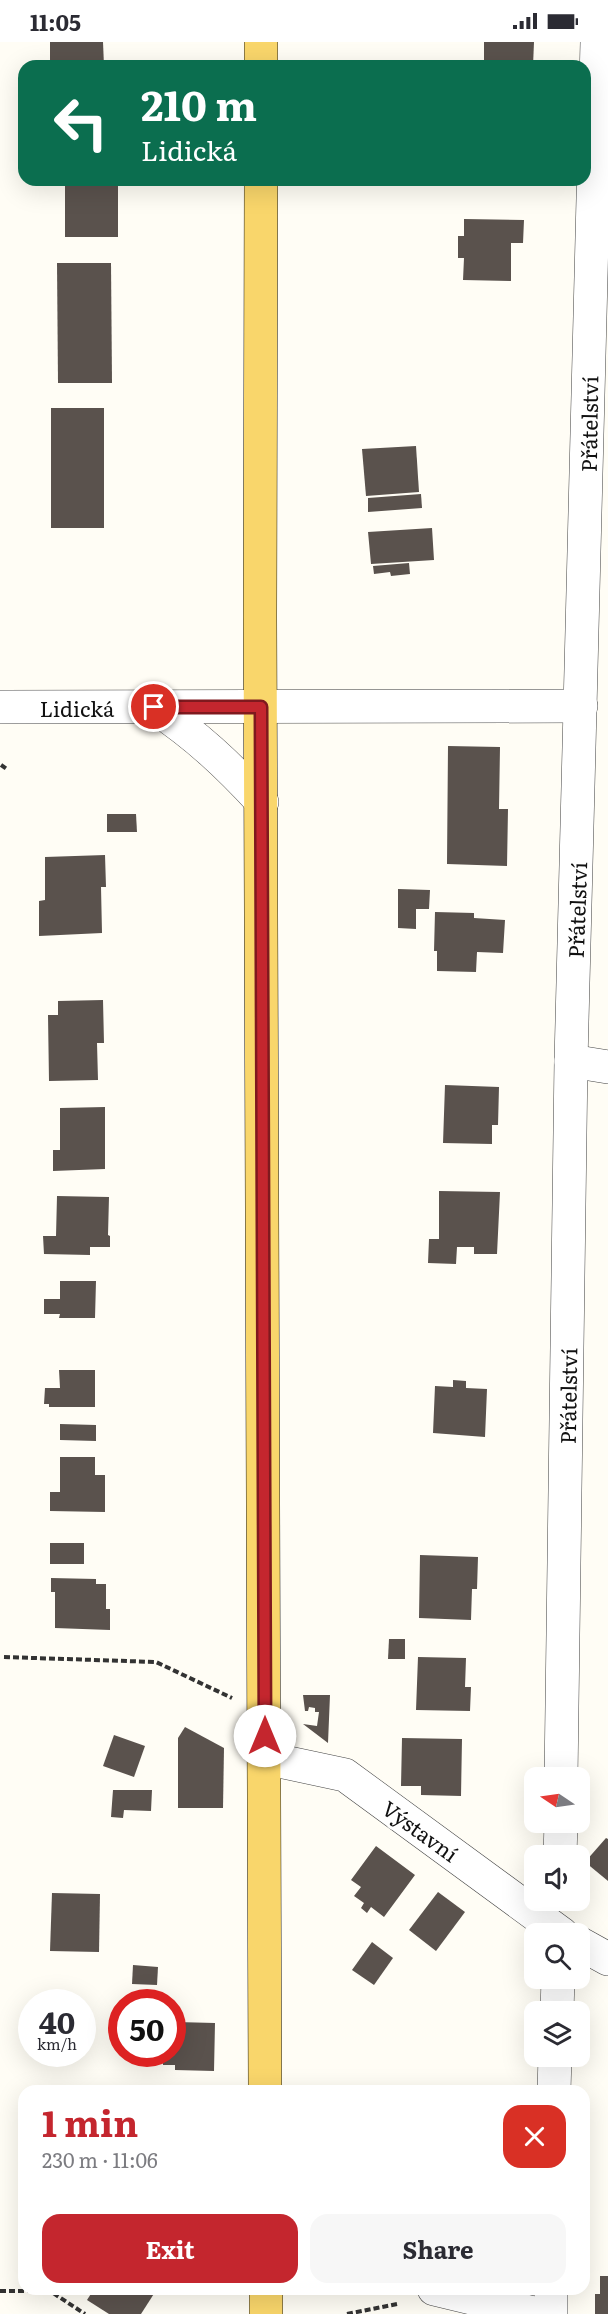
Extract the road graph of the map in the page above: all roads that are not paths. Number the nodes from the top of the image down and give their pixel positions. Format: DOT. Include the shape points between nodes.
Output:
graph roads {
  1 [pos="261,42"];
  2 [pos="597,42"];
  3 [pos="261,60"];
  4 [pos="261,186"];
  5 [pos="598,450"];
  6 [pos="582,706"];
  7 [pos="0,707"];
  8 [pos="154,707"];
  9 [pos="261,707"];
  10 [pos="262,802"];
  11 [pos="571,1061"];
  12 [pos="608,1067"];
  13 [pos="265,1758"];
  14 [pos="561,1767"];
  15 [pos="557,1923"];
  16 [pos="590,1946"];
  17 [pos="608,1959"];
  18 [pos="555,2067"];
  19 [pos="265,2085"];
  20 [pos="554,2085"];
  21 [pos="266,2295"];
  22 [pos="459,2295"];
  23 [pos="551,2295"];
  24 [pos="266,2314"];
  25 [pos="538,2314"];
  26 [pos="551,2314"];
  1 -- 3 [label="main road"];
  2 -- 5 [label="street, Přátelství"];
  4 -- 9 [label="main road"];
  5 -- 6 [label="street, Přátelství"];
  6 -- 9 [label="street, Lidická"];
  6 -- 11 [label="street, Přátelství"];
  7 -- 8 [label="street, Lidická"];
  8 -- 9 [label="street, Lidická"];
  8 -- 10 [label="street" via="208,747"];
  9 -- 10 [label="main road"];
  10 -- 13 [label="main road"];
  11 -- 12 [label="street"];
  11 -- 14 [label="street, Přátelství"];
  13 -- 15 [label="street, Výstavní" via="345,1775"];
  13 -- 19 [label="main road"];
  16 -- 17 [label="street, Výstavní"];
  18 -- 20 [label="street"];
  21 -- 24 [label="main road"];
  22 -- 25 [label="street"];
  23 -- 26 [label="street"];
}
